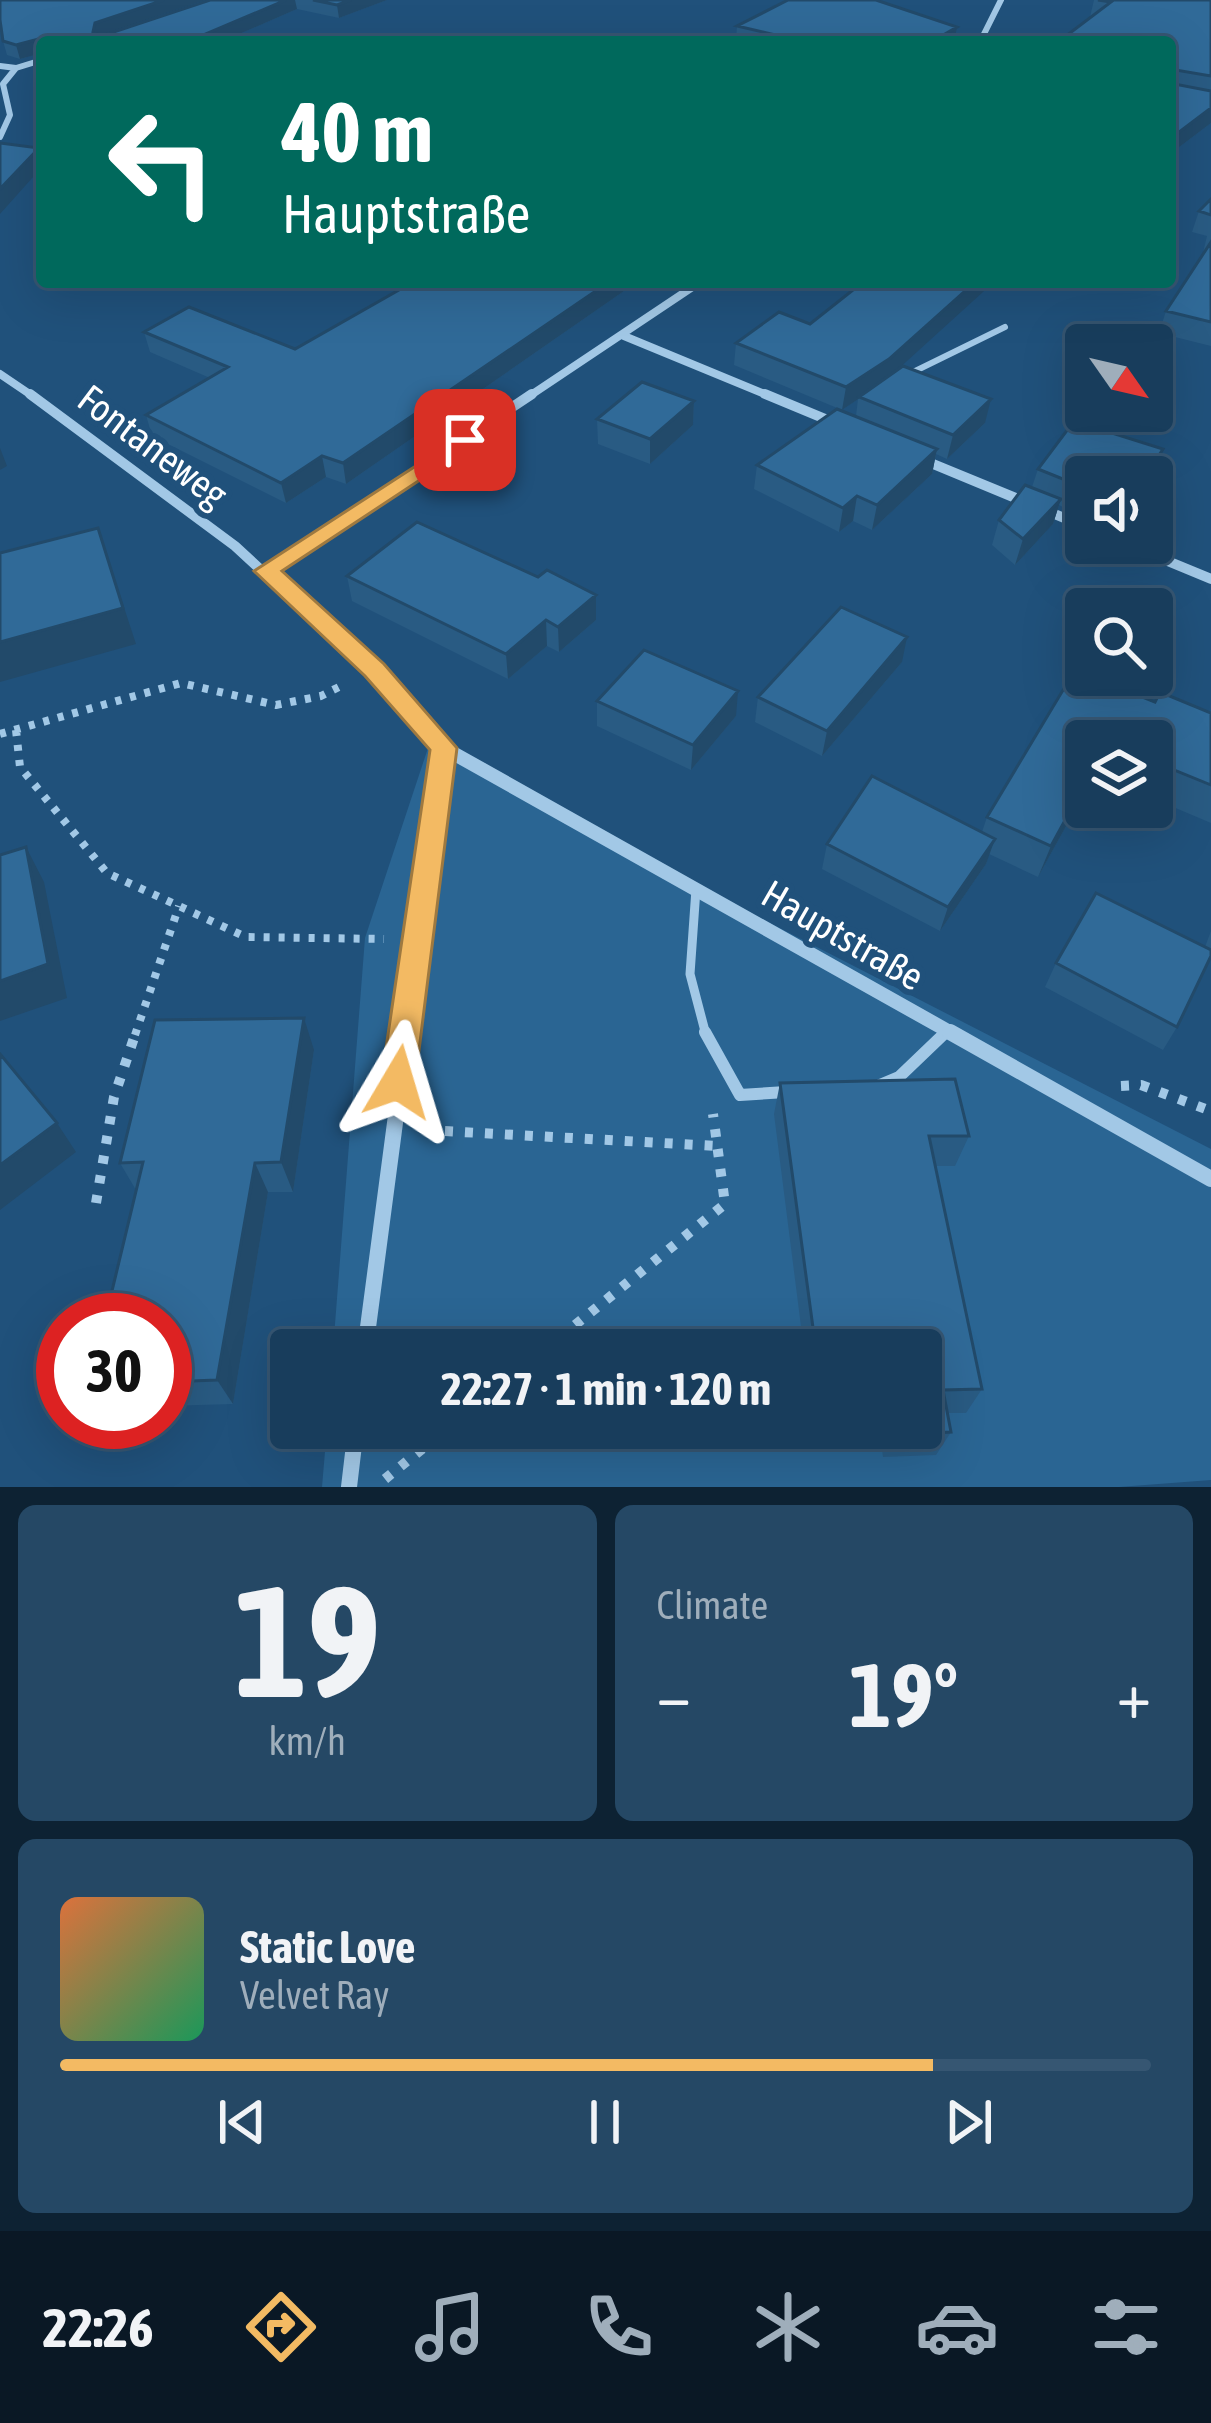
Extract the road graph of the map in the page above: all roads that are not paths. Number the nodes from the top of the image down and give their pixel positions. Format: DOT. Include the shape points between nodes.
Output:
graph roads {
  1 [pos="1001,0"];
  2 [pos="983,36"];
  3 [pos="36,62"];
  4 [pos="0,66"];
  5 [pos="16,68"];
  6 [pos="0,137"];
  7 [pos="692,288"];
  8 [pos="1005,327"];
  9 [pos="624,336"];
  10 [pos="0,374"];
  11 [pos="897,381"];
  12 [pos="850,413"];
  13 [pos="836,424"];
  14 [pos="857,432"];
  15 [pos="898,449"];
  16 [pos="1065,518"];
  17 [pos="1173,563"];
  18 [pos="266,571"];
  19 [pos="1211,579"];
  20 [pos="444,748"];
  21 [pos="696,889"];
  22 [pos="946,1032"];
  23 [pos="869,1089"];
  24 [pos="805,1092"];
  25 [pos="1211,1179"];
  26 [pos="368,1329"];
  27 [pos="354,1449"];
  28 [pos="349,1487"];
  1 -- 2 [label="street"];
  3 -- 5 [label="street"];
  4 -- 5 [label="street"];
  5 -- 6 [label="street" via="3,84 10,115"];
  7 -- 9 [label="street"];
  8 -- 11 [label="lane"];
  9 -- 13 [label="street"];
  9 -- 18 [label="street"];
  10 -- 18 [label="street, Fontaneweg"];
  12 -- 13 [label="lane"];
  13 -- 14 [label="street"];
  15 -- 16 [label="street"];
  17 -- 19 [label="street"];
  18 -- 20 [label="street, Hauptstraße"];
  20 -- 21 [label="street, Hauptstraße"];
  20 -- 26 [label="street"];
  21 -- 22 [label="street, Hauptstraße"];
  21 -- 24 [label="lane" via="688,939 706,1045 740,1094"];
  22 -- 23 [label="lane" via="899,1077"];
  22 -- 25 [label="street, Hauptstraße"];
  27 -- 28 [label="street"];
}
